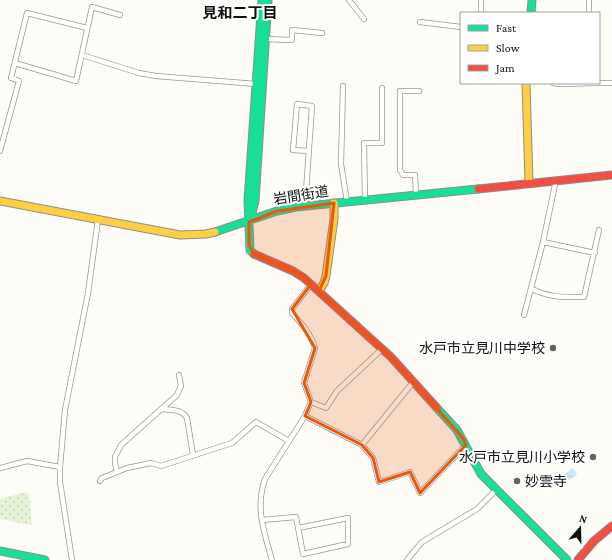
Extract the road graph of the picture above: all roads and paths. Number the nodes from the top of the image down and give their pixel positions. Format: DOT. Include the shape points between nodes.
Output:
graph roads {
  1 [pos="262,0"];
  2 [pos="268,0"];
  3 [pos="349,0"];
  4 [pos="481,0"];
  5 [pos="532,0"];
  6 [pos="589,0"];
  7 [pos="481,12"];
  8 [pos="531,12"];
  9 [pos="589,12"];
  10 [pos="120,15"];
  11 [pos="364,19"];
  12 [pos="420,22"];
  13 [pos="460,27"];
  14 [pos="87,28"];
  15 [pos="322,33"];
  16 [pos="265,39"];
  17 [pos="82,56"];
  18 [pos="15,63"];
  19 [pos="612,82"];
  20 [pos="600,83"];
  21 [pos="256,84"];
  22 [pos="526,84"];
  23 [pos="343,86"];
  24 [pos="382,88"];
  25 [pos="420,90"];
  26 [pos="0,151"];
  27 [pos="309,151"];
  28 [pos="612,175"];
  29 [pos="556,180"];
  30 [pos="529,183"];
  31 [pos="416,194"];
  32 [pos="0,200"];
  33 [pos="365,200"];
  34 [pos="347,202"];
  35 [pos="334,203"];
  36 [pos="305,206"];
  37 [pos="98,220"];
  38 [pos="250,222"];
  39 [pos="599,230"];
  40 [pos="543,242"];
  41 [pos="595,253"];
  42 [pos="311,284"];
  43 [pos="532,289"];
  44 [pos="319,291"];
  45 [pos="524,315"];
  46 [pos="382,349"];
  47 [pos="179,375"];
  48 [pos="414,380"];
  49 [pos="310,402"];
  50 [pos="162,409"];
  51 [pos="305,416"];
  52 [pos="289,441"];
  53 [pos="362,445"];
  54 [pos="466,445"];
  55 [pos="193,455"];
  56 [pos="60,467"];
  57 [pos="0,468"];
  58 [pos="117,472"];
  59 [pos="100,480"];
  60 [pos="496,490"];
  61 [pos="262,520"];
  62 [pos="612,526"];
  63 [pos="298,528"];
  64 [pos="0,551"];
  65 [pos="45,560"];
  66 [pos="72,560"];
  67 [pos="272,560"];
  68 [pos="407,560"];
  69 [pos="567,560"];
  70 [pos="578,560"];
  1 -- 21 [label="street"];
  2 -- 16 [label="street"];
  3 -- 11 [label="street"];
  4 -- 7 [label="street"];
  5 -- 8 [label="street"];
  6 -- 9 [label="street"];
  10 -- 14 [label="street" via="92,7"];
  12 -- 13 [label="street"];
  14 -- 17 [label="street"];
  14 -- 18 [label="street" via="27,13"];
  15 -- 16 [label="street" via="292,30 292,40"];
  16 -- 38 [label="street" via="255,201"];
  17 -- 18 [label="street" via="76,81"];
  17 -- 21 [label="street" via="156,76"];
  18 -- 26 [label="street" via="11,78 19,81"];
  19 -- 20 [label="street"];
  21 -- 38 [label="street" via="248,200"];
  22 -- 30 [label="street"];
  23 -- 34 [label="street" via="342,164"];
  24 -- 33 [label="street" via="382,143 364,143"];
  25 -- 31 [label="street" via="400,91 400,170 403,175 414,175"];
  27 -- 27 [label="street" via="312,106 297,104 294,150"];
  27 -- 36 [label="street"];
  28 -- 29 [label="street, 岩間街道"];
  29 -- 30 [label="street, 岩間街道"];
  29 -- 40 [label="street"];
  30 -- 31 [label="street, 岩間街道"];
  31 -- 33 [label="street, 岩間街道"];
  32 -- 37 [label="street, 岩間街道"];
  33 -- 34 [label="street, 岩間街道"];
  34 -- 35 [label="street, 岩間街道"];
  35 -- 36 [label="street, 岩間街道"];
  35 -- 44 [label="street" via="326,276"];
  36 -- 38 [label="street, 岩間街道" via="277,211"];
  37 -- 38 [label="street, 岩間街道" via="165,233 193,235"];
  37 -- 56 [label="street" via="88,293 65,410"];
  38 -- 42 [label="street" via="251,251 298,274"];
  39 -- 41 [label="street"];
  40 -- 41 [label="street"];
  40 -- 43 [label="street"];
  41 -- 43 [label="street" via="584,297 558,298"];
  42 -- 44 [label="street"];
  42 -- 49 [label="street" via="292,309 292,313 304,326 316,348 304,383"];
  43 -- 45 [label="street"];
  44 -- 46 [label="street"];
  46 -- 48 [label="street"];
  46 -- 49 [label="street" via="337,391 326,408"];
  47 -- 50 [label="street" via="180,390"];
  48 -- 53 [label="street"];
  48 -- 54 [label="street" via="457,430"];
  49 -- 51 [label="street"];
  50 -- 55 [label="street" via="185,414"];
  50 -- 58 [label="street" via="121,445 115,457"];
  51 -- 52 [label="street"];
  51 -- 53 [label="street"];
  52 -- 55 [label="street" via="256,422 232,443"];
  52 -- 61 [label="street" via="265,479 261,491"];
  53 -- 54 [label="street" via="372,458 379,482 410,472 420,493"];
  54 -- 60 [label="street" via="474,465"];
  55 -- 58 [label="street" via="161,466 151,463"];
  56 -- 57 [label="street" via="26,461"];
  56 -- 66 [label="street"];
  58 -- 59 [label="street"];
  60 -- 68 [label="street" via="477,509 422,542"];
  60 -- 69 [label="street"];
  61 -- 63 [label="street" via="296,517"];
  61 -- 67 [label="street"];
  62 -- 70 [label="street" via="594,541"];
  63 -- 63 [label="street" via="303,554 348,544 348,518"];
  64 -- 65 [label="street"];
}
